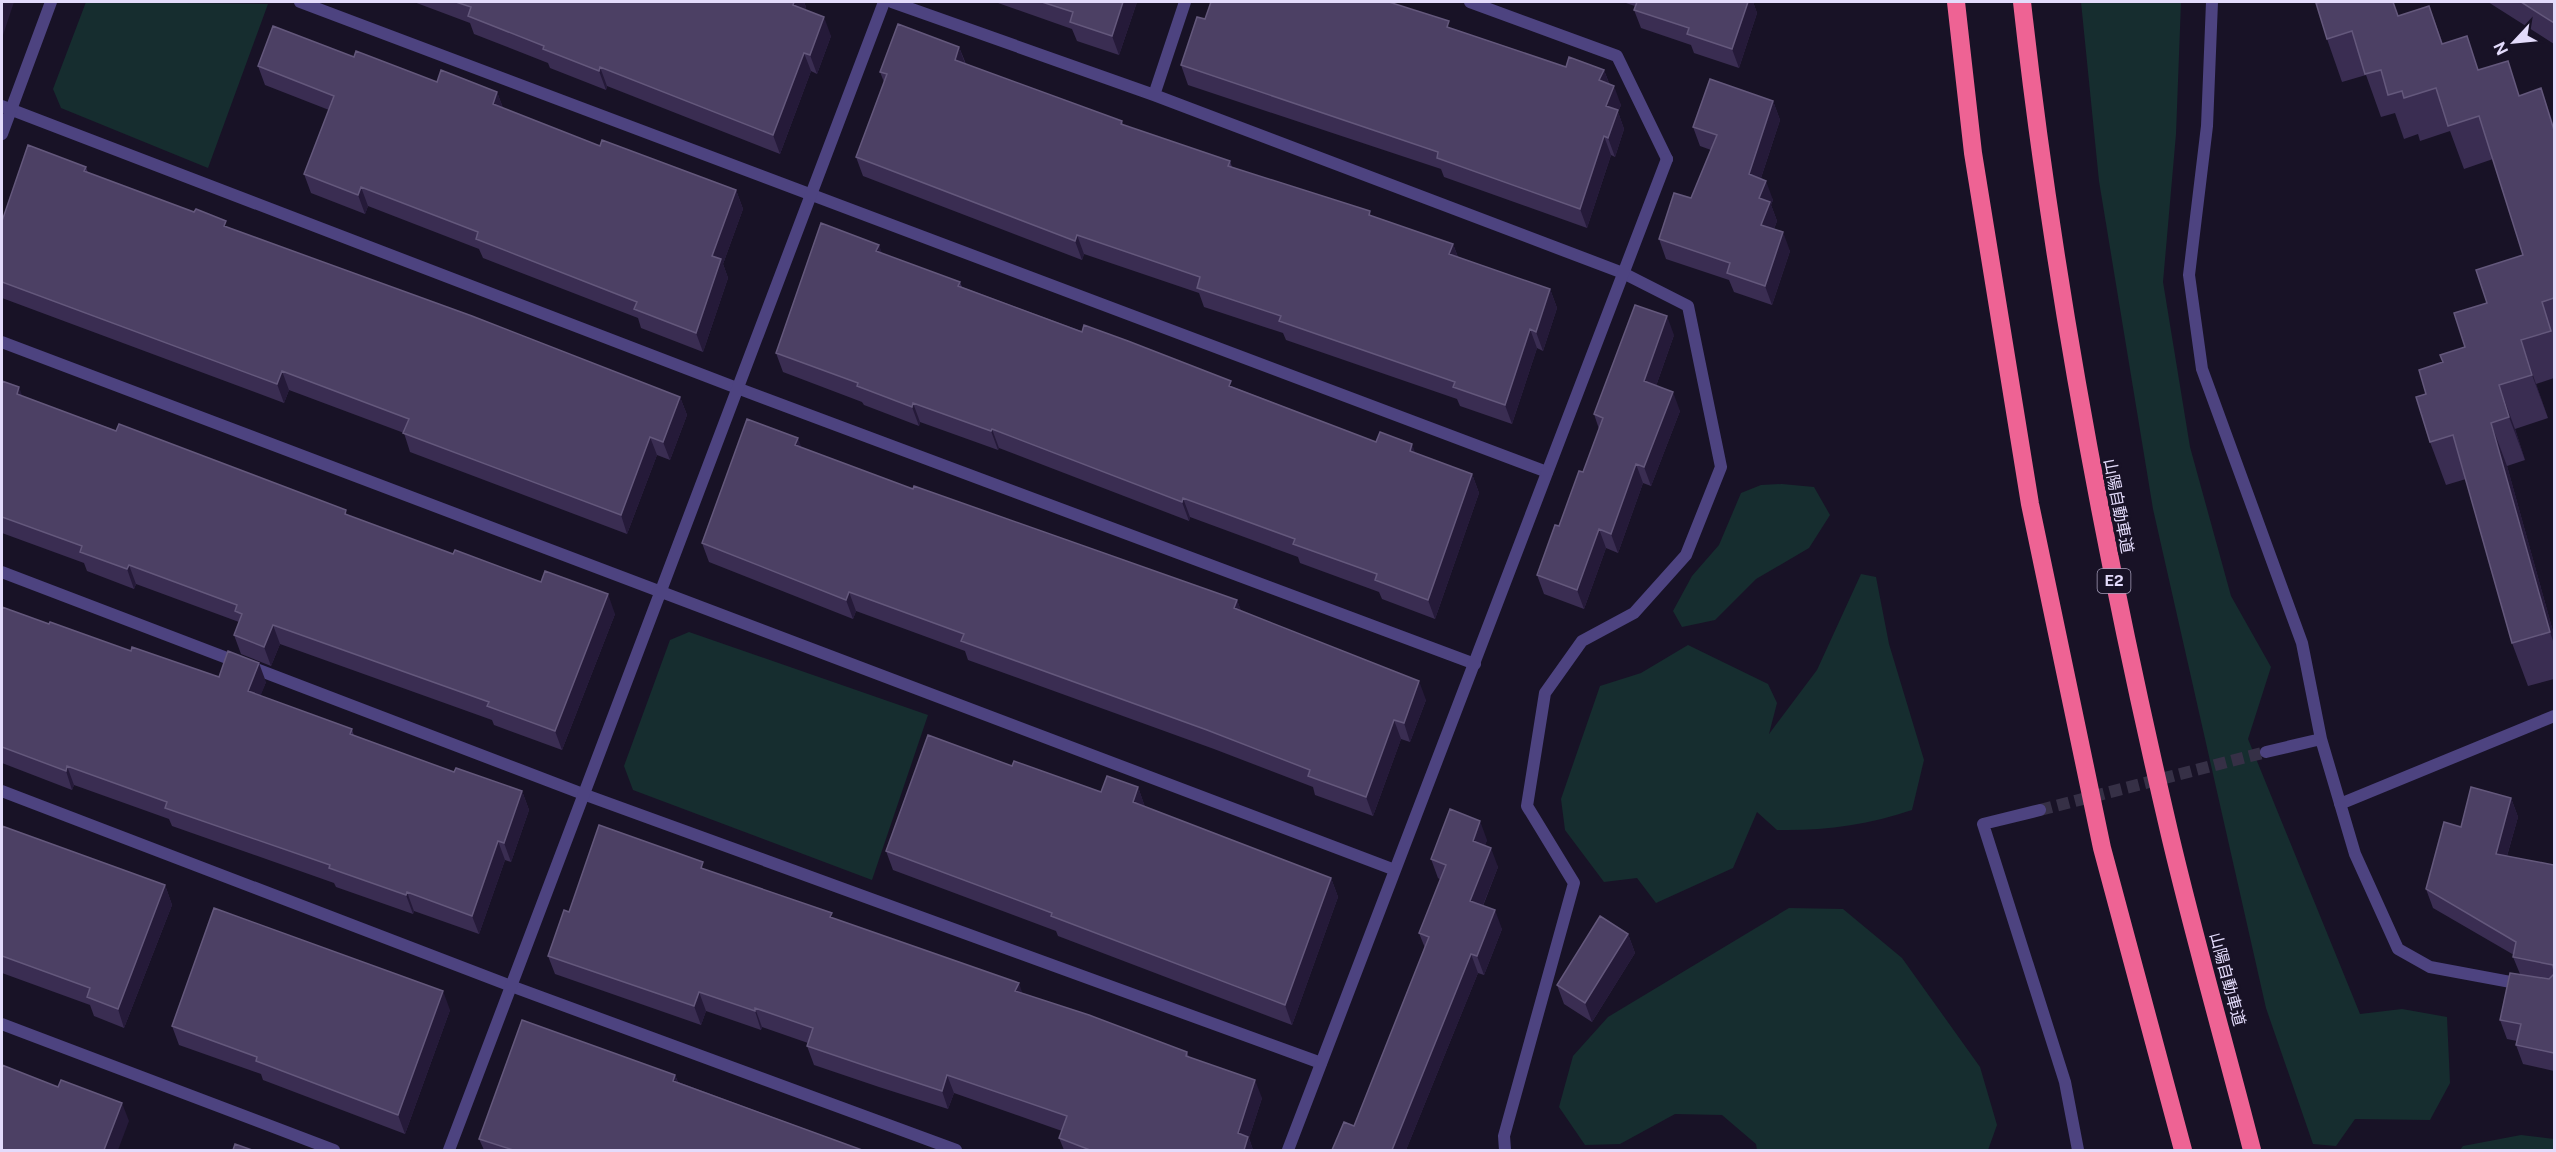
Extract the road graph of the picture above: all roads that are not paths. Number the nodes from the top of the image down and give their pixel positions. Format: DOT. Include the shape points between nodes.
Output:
graph roads {
  1 [pos="51,2"];
  2 [pos="300,2"];
  3 [pos="884,2"];
  4 [pos="892,2"];
  5 [pos="1185,2"];
  6 [pos="1470,2"];
  7 [pos="1956,2"];
  8 [pos="2022,2"];
  9 [pos="2212,2"];
  10 [pos="1154,95"];
  11 [pos="6,107"];
  12 [pos="2,134"];
  13 [pos="811,193"];
  14 [pos="1623,273"];
  15 [pos="2,342"];
  16 [pos="737,388"];
  17 [pos="1547,472"];
  18 [pos="2,572"];
  19 [pos="660,591"];
  20 [pos="1475,663"];
  21 [pos="2554,716"];
  22 [pos="2321,740"];
  23 [pos="2266,752"];
  24 [pos="2,791"];
  25 [pos="583,794"];
  26 [pos="2340,804"];
  27 [pos="2040,810"];
  28 [pos="1395,870"];
  29 [pos="511,986"];
  30 [pos="2554,990"];
  31 [pos="2,1024"];
  32 [pos="1321,1063"];
  33 [pos="334,1150"];
  34 [pos="448,1150"];
  35 [pos="956,1150"];
  36 [pos="1288,1150"];
  37 [pos="1505,1150"];
  38 [pos="2078,1150"];
  39 [pos="2183,1150"];
  40 [pos="2252,1150"];
  1 -- 11 [label="street"];
  2 -- 13 [label="street"];
  3 -- 13 [label="street"];
  4 -- 10 [label="street"];
  5 -- 10 [label="street"];
  6 -- 14 [label="street" via="1617,56 1667,159"];
  7 -- 39 [label="highway" via="1973,153 2030,504 2102,848"];
  8 -- 40 [label="highway, 山陽自動車道 / E2" via="2038,146 2095,491 2169,833"];
  9 -- 22 [label="street" via="2207,126 2189,275 2202,369 2302,643"];
  10 -- 14 [label="street"];
  11 -- 12 [label="street"];
  11 -- 16 [label="street"];
  13 -- 16 [label="street"];
  13 -- 17 [label="street"];
  14 -- 17 [label="street"];
  14 -- 37 [label="street" via="1688,306 1721,467 1686,555 1634,613 1582,641 1545,693 1527,806 1574,883 1504,1136"];
  15 -- 19 [label="street"];
  16 -- 19 [label="street"];
  16 -- 20 [label="street"];
  17 -- 20 [label="street"];
  18 -- 25 [label="street"];
  19 -- 25 [label="street"];
  19 -- 28 [label="street"];
  20 -- 28 [label="street"];
  21 -- 26 [label="street"];
  22 -- 23 [label="street"];
  22 -- 26 [label="street"];
  24 -- 29 [label="street"];
  25 -- 29 [label="street"];
  25 -- 32 [label="street"];
  26 -- 30 [label="street" via="2355,854 2398,949 2430,967"];
  27 -- 38 [label="street" via="1983,824 2066,1082"];
  28 -- 32 [label="street"];
  29 -- 34 [label="street"];
  29 -- 35 [label="street"];
  31 -- 33 [label="street"];
  32 -- 36 [label="street"];
}
